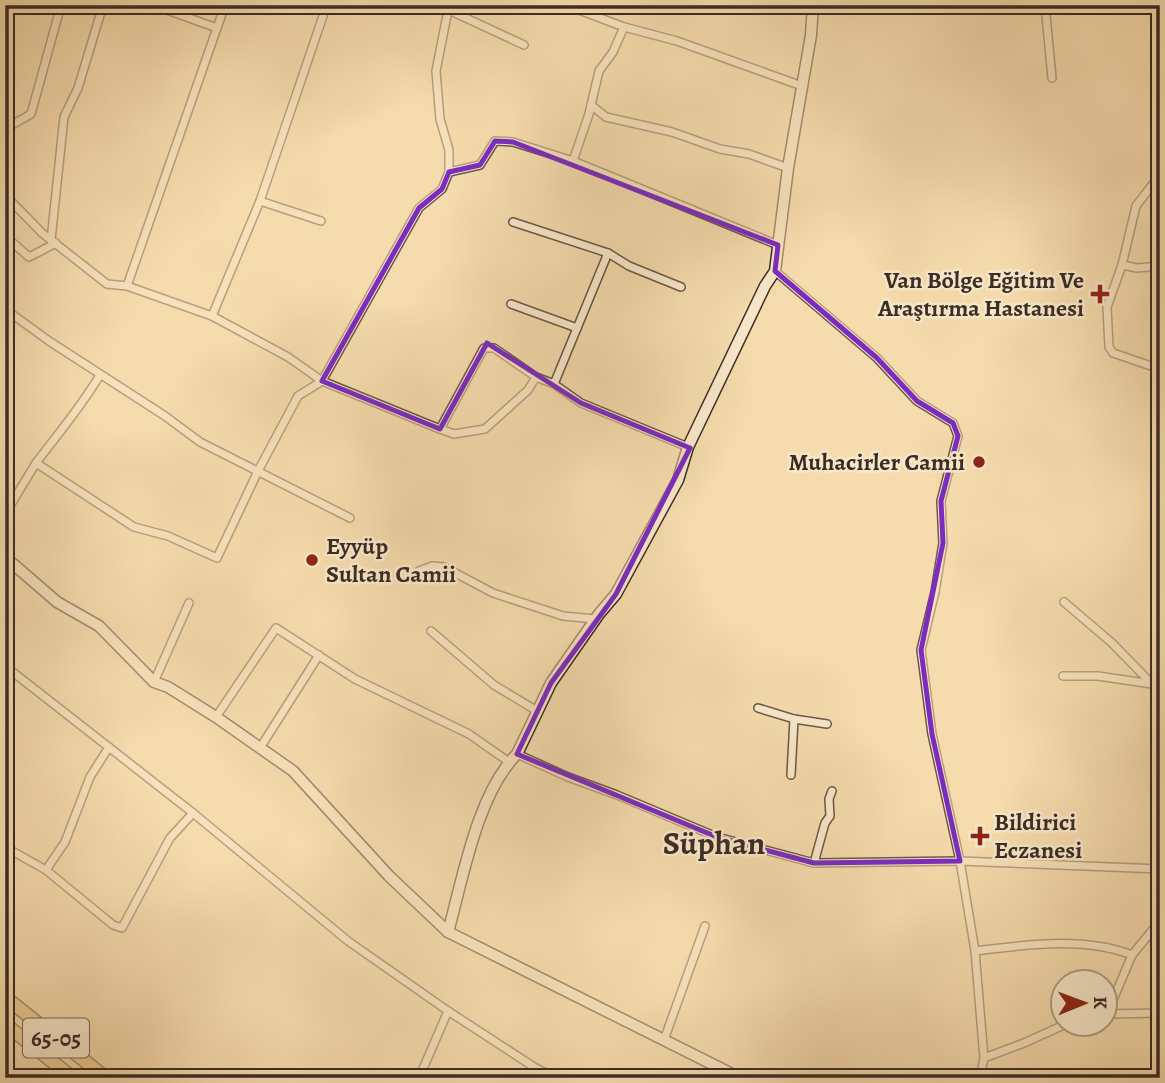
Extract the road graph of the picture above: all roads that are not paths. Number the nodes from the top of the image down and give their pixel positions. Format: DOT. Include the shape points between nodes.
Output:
graph roads {
  1 [pos="61,5"];
  2 [pos="103,5"];
  3 [pos="153,5"];
  4 [pos="225,5"];
  5 [pos="438,5"];
  6 [pos="566,5"];
  7 [pos="813,5"];
  8 [pos="1045,5"];
  9 [pos="448,7"];
  10 [pos="323,16"];
  11 [pos="624,27"];
  12 [pos="217,28"];
  13 [pos="524,45"];
  14 [pos="1052,78"];
  15 [pos="802,86"];
  16 [pos="591,105"];
  17 [pos="5,128"];
  18 [pos="573,161"];
  19 [pos="788,168"];
  20 [pos="449,172"];
  21 [pos="1160,175"];
  22 [pos="5,195"];
  23 [pos="260,201"];
  24 [pos="321,221"];
  25 [pos="513,222"];
  26 [pos="5,236"];
  27 [pos="54,242"];
  28 [pos="778,245"];
  29 [pos="608,253"];
  30 [pos="1122,265"];
  31 [pos="1160,266"];
  32 [pos="775,271"];
  33 [pos="127,286"];
  34 [pos="681,287"];
  35 [pos="511,304"];
  36 [pos="5,309"];
  37 [pos="212,316"];
  38 [pos="577,328"];
  39 [pos="1160,369"];
  40 [pos="100,374"];
  41 [pos="536,377"];
  42 [pos="322,381"];
  43 [pos="554,384"];
  44 [pos="440,429"];
  45 [pos="688,447"];
  46 [pos="36,463"];
  47 [pos="258,471"];
  48 [pos="5,514"];
  49 [pos="350,519"];
  50 [pos="5,557"];
  51 [pos="419,571"];
  52 [pos="1064,602"];
  53 [pos="189,603"];
  54 [pos="595,619"];
  55 [pos="431,631"];
  56 [pos="319,655"];
  57 [pos="5,666"];
  58 [pos="1063,676"];
  59 [pos="154,682"];
  60 [pos="1156,685"];
  61 [pos="758,708"];
  62 [pos="537,711"];
  63 [pos="216,717"];
  64 [pos="794,719"];
  65 [pos="827,724"];
  66 [pos="109,747"];
  67 [pos="260,748"];
  68 [pos="513,758"];
  69 [pos="791,775"];
  70 [pos="832,791"];
  71 [pos="193,813"];
  72 [pos="5,847"];
  73 [pos="960,861"];
  74 [pos="814,863"];
  75 [pos="1160,869"];
  76 [pos="46,870"];
  77 [pos="1160,921"];
  78 [pos="705,926"];
  79 [pos="448,932"];
  80 [pos="975,951"];
  81 [pos="1132,955"];
  82 [pos="1120,982"];
  83 [pos="5,997"];
  84 [pos="448,1010"];
  85 [pos="1160,1013"];
  86 [pos="1120,1014"];
  87 [pos="5,1024"];
  88 [pos="1050,1031"];
  89 [pos="664,1040"];
  90 [pos="984,1058"];
  91 [pos="73,1078"];
  92 [pos="106,1078"];
  93 [pos="419,1078"];
  94 [pos="555,1078"];
  95 [pos="740,1078"];
  96 [pos="980,1078"];
  1 -- 17 [label="street" via="31,114"];
  2 -- 27 [label="street" via="78,89 64,117"];
  3 -- 12 [label="street"];
  4 -- 12 [label="street"];
  5 -- 9 [label="street"];
  6 -- 11 [label="street"];
  7 -- 15 [label="street"];
  8 -- 14 [label="street"];
  9 -- 13 [label="street"];
  9 -- 20 [label="street" via="436,71"];
  10 -- 23 [label="street"];
  11 -- 15 [label="street"];
  11 -- 16 [label="street" via="599,71"];
  12 -- 33 [label="street"];
  15 -- 19 [label="street"];
  16 -- 18 [label="street"];
  16 -- 19 [label="street" via="606,117"];
  18 -- 20 [label="street" via="513,142 495,141 480,165"];
  18 -- 28 [label="street"];
  19 -- 28 [label="street"];
  20 -- 42 [label="street" via="442,189 419,208"];
  21 -- 30 [label="street" via="1136,206"];
  22 -- 27 [label="street"];
  23 -- 24 [label="street"];
  23 -- 37 [label="street"];
  25 -- 29 [label="street"];
  26 -- 27 [label="street" via="29,257"];
  27 -- 33 [label="street" via="107,284"];
  28 -- 32 [label="street"];
  29 -- 34 [label="street"];
  29 -- 38 [label="street"];
  30 -- 31 [label="street"];
  30 -- 39 [label="street" via="1107,307 1109,347 1113,353"];
  32 -- 45 [label="street"];
  32 -- 73 [label="street" via="877,358 917,401 953,424 958,436 941,501 943,543 921,650 932,734"];
  33 -- 37 [label="street"];
  35 -- 38 [label="street"];
  36 -- 40 [label="street"];
  37 -- 42 [label="street"];
  38 -- 43 [label="street"];
  40 -- 46 [label="street"];
  40 -- 47 [label="street" via="200,442"];
  41 -- 43 [label="street"];
  41 -- 44 [label="street" via="485,429 454,434"];
  41 -- 44 [label="street" via="494,348 484,348"];
  42 -- 44 [label="street"];
  42 -- 47 [label="street" via="298,396"];
  43 -- 45 [label="street" via="581,403"];
  45 -- 54 [label="street" via="678,480 616,594"];
  46 -- 47 [label="street" via="134,527 217,558"];
  46 -- 48 [label="street"];
  47 -- 49 [label="street"];
  50 -- 59 [label="street" via="57,602 99,626"];
  51 -- 54 [label="street" via="444,567 493,593 563,616"];
  52 -- 60 [label="street"];
  53 -- 59 [label="street"];
  54 -- 62 [label="street"];
  55 -- 62 [label="street" via="494,685"];
  56 -- 63 [label="street" via="276,628"];
  56 -- 67 [label="street"];
  56 -- 68 [label="street" via="355,679"];
  57 -- 66 [label="street"];
  58 -- 60 [label="street"];
  59 -- 63 [label="street"];
  61 -- 64 [label="street"];
  62 -- 68 [label="street"];
  63 -- 67 [label="street"];
  64 -- 65 [label="street"];
  64 -- 69 [label="street"];
  66 -- 71 [label="street"];
  66 -- 76 [label="street" via="90,778 65,842"];
  67 -- 79 [label="street" via="293,771 389,876"];
  68 -- 74 [label="street" via="717,837"];
  68 -- 79 [label="street" via="490,795"];
  70 -- 74 [label="street" via="830,816"];
  71 -- 76 [label="street" via="170,838 122,928"];
  71 -- 84 [label="street" via="348,941"];
  72 -- 76 [label="street"];
  73 -- 74 [label="street"];
  73 -- 75 [label="street"];
  73 -- 80 [label="street"];
  77 -- 81 [label="street"];
  78 -- 89 [label="street"];
  79 -- 89 [label="street"];
  80 -- 81 [label="street" via="1040,943 1116,948"];
  80 -- 90 [label="street"];
  81 -- 82 [label="street"];
  83 -- 92 [label="highway, 65-05"];
  84 -- 93 [label="street"];
  84 -- 94 [label="street"];
  85 -- 86 [label="street"];
  87 -- 91 [label="highway, 65-05"];
  88 -- 90 [label="street"];
  89 -- 95 [label="street"];
  90 -- 96 [label="street"];
}
